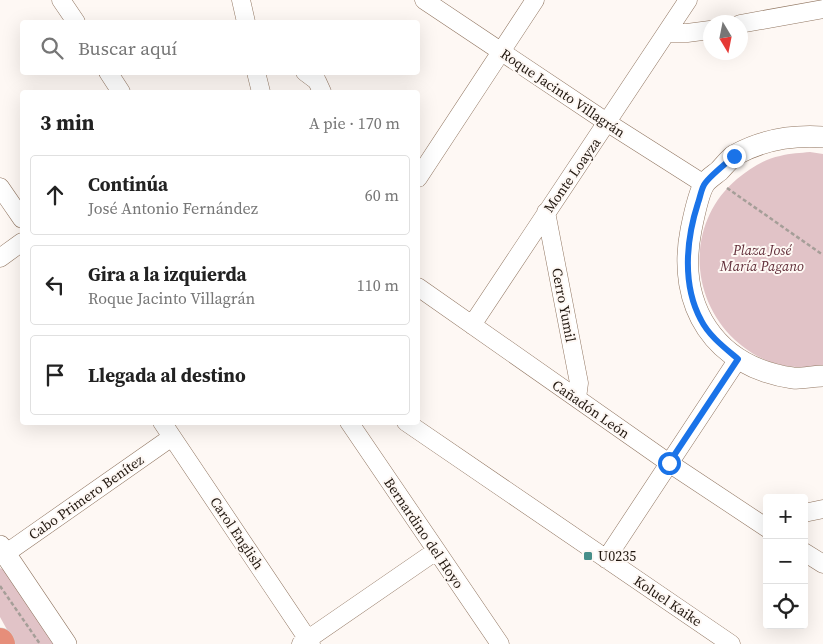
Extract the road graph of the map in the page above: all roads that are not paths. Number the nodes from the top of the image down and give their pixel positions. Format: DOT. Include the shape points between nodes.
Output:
graph roads {
  1 [pos="61,0"];
  2 [pos="241,0"];
  3 [pos="424,0"];
  4 [pos="535,0"];
  5 [pos="688,0"];
  6 [pos="823,9"];
  7 [pos="75,20"];
  8 [pos="246,20"];
  9 [pos="748,23"];
  10 [pos="703,31"];
  11 [pos="667,33"];
  12 [pos="500,51"];
  13 [pos="110,75"];
  14 [pos="256,75"];
  15 [pos="309,75"];
  16 [pos="120,90"];
  17 [pos="259,90"];
  18 [pos="321,90"];
  19 [pos="608,123"];
  20 [pos="823,137"];
  21 [pos="420,175"];
  22 [pos="707,181"];
  23 [pos="0,187"];
  24 [pos="546,212"];
  25 [pos="20,216"];
  26 [pos="20,243"];
  27 [pos="0,258"];
  28 [pos="420,288"];
  29 [pos="472,325"];
  30 [pos="738,359"];
  31 [pos="823,376"];
  32 [pos="576,398"];
  33 [pos="351,425"];
  34 [pos="410,425"];
  35 [pos="167,430"];
  36 [pos="669,463"];
  37 [pos="823,509"];
  38 [pos="808,512"];
  39 [pos="763,523"];
  40 [pos="436,551"];
  41 [pos="2,552"];
  42 [pos="808,555"];
  43 [pos="606,558"];
  44 [pos="823,564"];
  45 [pos="0,635"];
  46 [pos="307,642"];
  47 [pos="2,643"];
  48 [pos="66,644"];
  49 [pos="500,644"];
  50 [pos="730,644"];
  1 -- 7 [label="street"];
  2 -- 8 [label="street"];
  3 -- 12 [label="street, Roque Jacinto Villagrán"];
  4 -- 12 [label="street"];
  5 -- 11 [label="street, Monte Loayza"];
  6 -- 9 [label="street"];
  10 -- 11 [label="street"];
  11 -- 19 [label="street, Monte Loayza"];
  12 -- 19 [label="street, Roque Jacinto Villagrán"];
  12 -- 21 [label="street"];
  13 -- 16 [label="street"];
  14 -- 17 [label="street"];
  15 -- 18 [label="street"];
  19 -- 22 [label="street, Roque Jacinto Villagrán"];
  19 -- 24 [label="street, Monte Loayza"];
  20 -- 22 [label="street" via="767,141 734,156"];
  22 -- 30 [label="street" via="694,217 688,247 689,278 701,321 712,336"];
  23 -- 25 [label="street"];
  24 -- 29 [label="street, Monte Loayza"];
  24 -- 32 [label="street, Cerro Yumil" via="579,383"];
  26 -- 27 [label="street"];
  28 -- 29 [label="street, Cañadón León"];
  29 -- 32 [label="street, Cañadón León"];
  30 -- 31 [label="street" via="761,370 794,378"];
  30 -- 36 [label="street"];
  32 -- 36 [label="street, Cañadón León"];
  33 -- 40 [label="street, Bernardino del Hoyo"];
  34 -- 43 [label="street, Koluel Kaike"];
  35 -- 41 [label="street, Cabo Primero Benítez"];
  35 -- 46 [label="street, Carol English"];
  36 -- 39 [label="street, Cañadón León"];
  36 -- 43 [label="street"];
  37 -- 38 [label="street"];
  40 -- 46 [label="street"];
  40 -- 49 [label="street, Bernardino del Hoyo"];
  41 -- 48 [label="street"];
  42 -- 44 [label="street"];
  43 -- 50 [label="street, Koluel Kaike"];
  45 -- 47 [label="street"];
}
